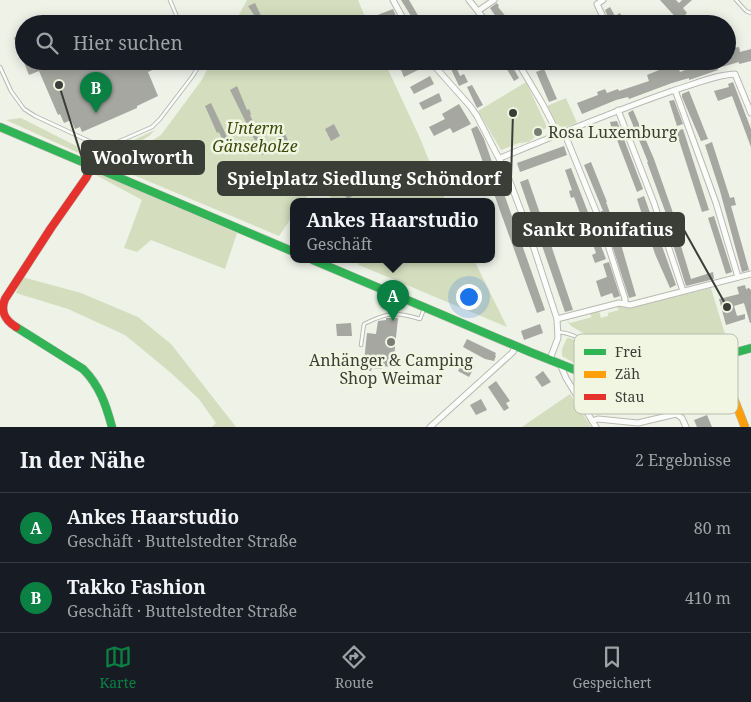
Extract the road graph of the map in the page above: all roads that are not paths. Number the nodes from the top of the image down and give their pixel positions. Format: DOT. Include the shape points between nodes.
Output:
graph roads {
  1 [pos="170,0"];
  2 [pos="394,0"];
  3 [pos="469,0"];
  4 [pos="494,0"];
  5 [pos="603,0"];
  6 [pos="736,0"];
  7 [pos="478,11"];
  8 [pos="751,13"];
  9 [pos="176,15"];
  10 [pos="402,15"];
  11 [pos="481,15"];
  12 [pos="602,15"];
  13 [pos="0,67"];
  14 [pos="196,70"];
  15 [pos="438,70"];
  16 [pos="524,70"];
  17 [pos="676,90"];
  18 [pos="618,110"];
  19 [pos="751,113"];
  20 [pos="0,127"];
  21 [pos="564,132"];
  22 [pos="558,134"];
  23 [pos="500,158"];
  24 [pos="92,166"];
  25 [pos="290,250"];
  26 [pos="320,263"];
  27 [pos="751,274"];
  28 [pos="738,277"];
  29 [pos="683,291"];
  30 [pos="625,303"];
  31 [pos="424,307"];
  32 [pos="557,319"];
  33 [pos="559,332"];
  34 [pos="574,335"];
  35 [pos="361,345"];
  36 [pos="515,346"];
  37 [pos="751,348"];
  38 [pos="738,352"];
  39 [pos="550,359"];
  40 [pos="560,364"];
  41 [pos="574,369"];
  42 [pos="574,391"];
  43 [pos="738,409"];
  44 [pos="588,414"];
  45 [pos="592,421"];
  46 [pos="112,427"];
  47 [pos="430,427"];
  48 [pos="596,427"];
  49 [pos="686,427"];
  50 [pos="745,427"];
  1 -- 9 [label="lane"];
  2 -- 10 [label="street"];
  3 -- 7 [label="street"];
  4 -- 7 [label="street"];
  5 -- 12 [label="street" via="597,4"];
  6 -- 8 [label="lane"];
  7 -- 11 [label="street"];
  13 -- 14 [label="lane" via="24,109 104,148 152,126"];
  15 -- 23 [label="street" via="470,106"];
  16 -- 22 [label="street"];
  17 -- 18 [label="street"];
  17 -- 19 [label="street" via="736,74"];
  17 -- 28 [label="street"];
  18 -- 21 [label="street"];
  18 -- 29 [label="street"];
  20 -- 24 [label="main road"];
  21 -- 22 [label="street"];
  21 -- 30 [label="street" via="602,226"];
  22 -- 23 [label="street"];
  23 -- 32 [label="street"];
  24 -- 25 [label="main road"];
  24 -- 46 [label="main road" via="5,299 2,309 9,323 92,378 100,389"];
  26 -- 31 [label="main road"];
  27 -- 28 [label="street"];
  28 -- 29 [label="street"];
  29 -- 30 [label="street" via="630,305"];
  30 -- 32 [label="street"];
  31 -- 35 [label="lane" via="420,319 401,313 381,315 364,324"];
  31 -- 36 [label="main road"];
  32 -- 33 [label="street"];
  33 -- 34 [label="lane"];
  33 -- 39 [label="street"];
  36 -- 39 [label="main road"];
  36 -- 47 [label="street"];
  37 -- 38 [label="main road"];
  39 -- 40 [label="main road"];
  40 -- 41 [label="main road"];
  40 -- 42 [label="street"];
  43 -- 50 [label="main road"];
  44 -- 45 [label="street"];
  45 -- 48 [label="street"];
  45 -- 49 [label="street" via="638,423 676,414 680,415"];
}
